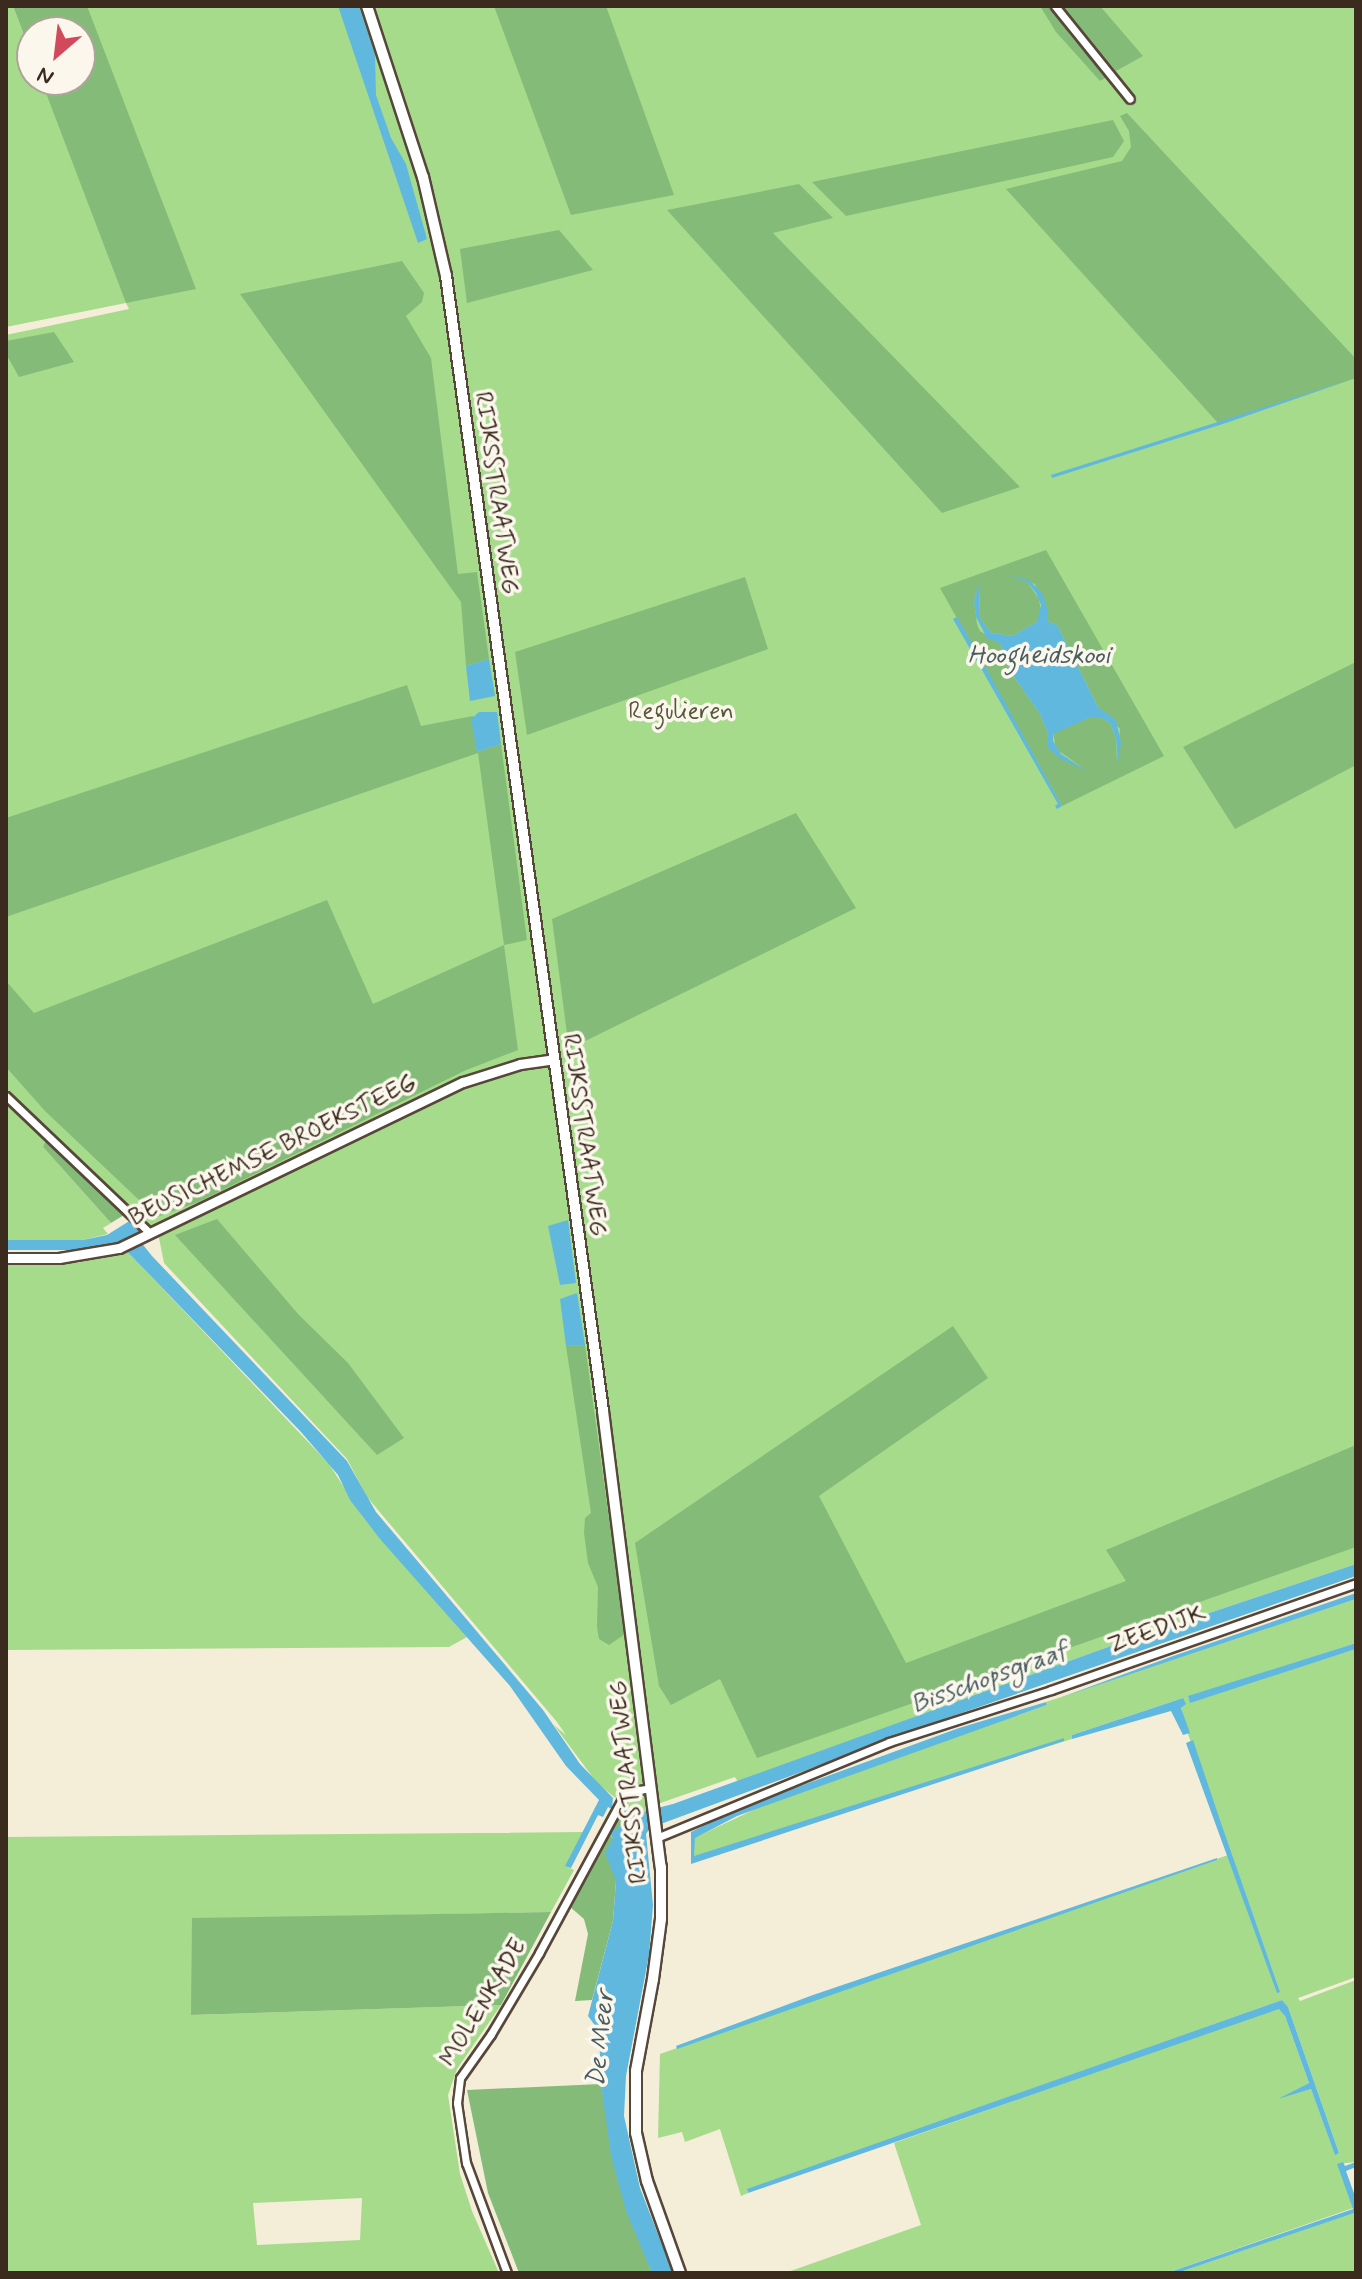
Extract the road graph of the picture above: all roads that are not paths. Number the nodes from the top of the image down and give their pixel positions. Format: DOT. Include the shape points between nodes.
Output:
graph roads {
  1 [pos="367,6"];
  2 [pos="1055,6"];
  3 [pos="1130,99"];
  4 [pos="554,1059"];
  5 [pos="6,1096"];
  6 [pos="146,1236"];
  7 [pos="6,1258"];
  8 [pos="1356,1583"];
  9 [pos="651,1788"];
  10 [pos="658,1832"];
  11 [pos="507,2273"];
  12 [pos="680,2273"];
  1 -- 4 [label="main road, RIJKSSTRAATWEG" via="423,177 446,276"];
  2 -- 3 [label="street"];
  4 -- 6 [label="street, BEUSICHEMSE BROEKSTEEG" via="463,1082"];
  4 -- 9 [label="main road, RIJKSSTRAATWEG"];
  5 -- 6 [label="street"];
  6 -- 7 [label="street, BEUSICHEMSE BROEKSTEEG" via="119,1248 59,1258"];
  8 -- 10 [label="street, ZEEDIJK" via="889,1742"];
  9 -- 10 [label="main road, RIJKSSTRAATWEG"];
  9 -- 11 [label="street, MOLENKADE" via="626,1792 539,1953 460,2078 457,2103 466,2163"];
  10 -- 12 [label="main road, RIJKSSTRAATWEG" via="661,1919 634,2105 647,2181"];
}
